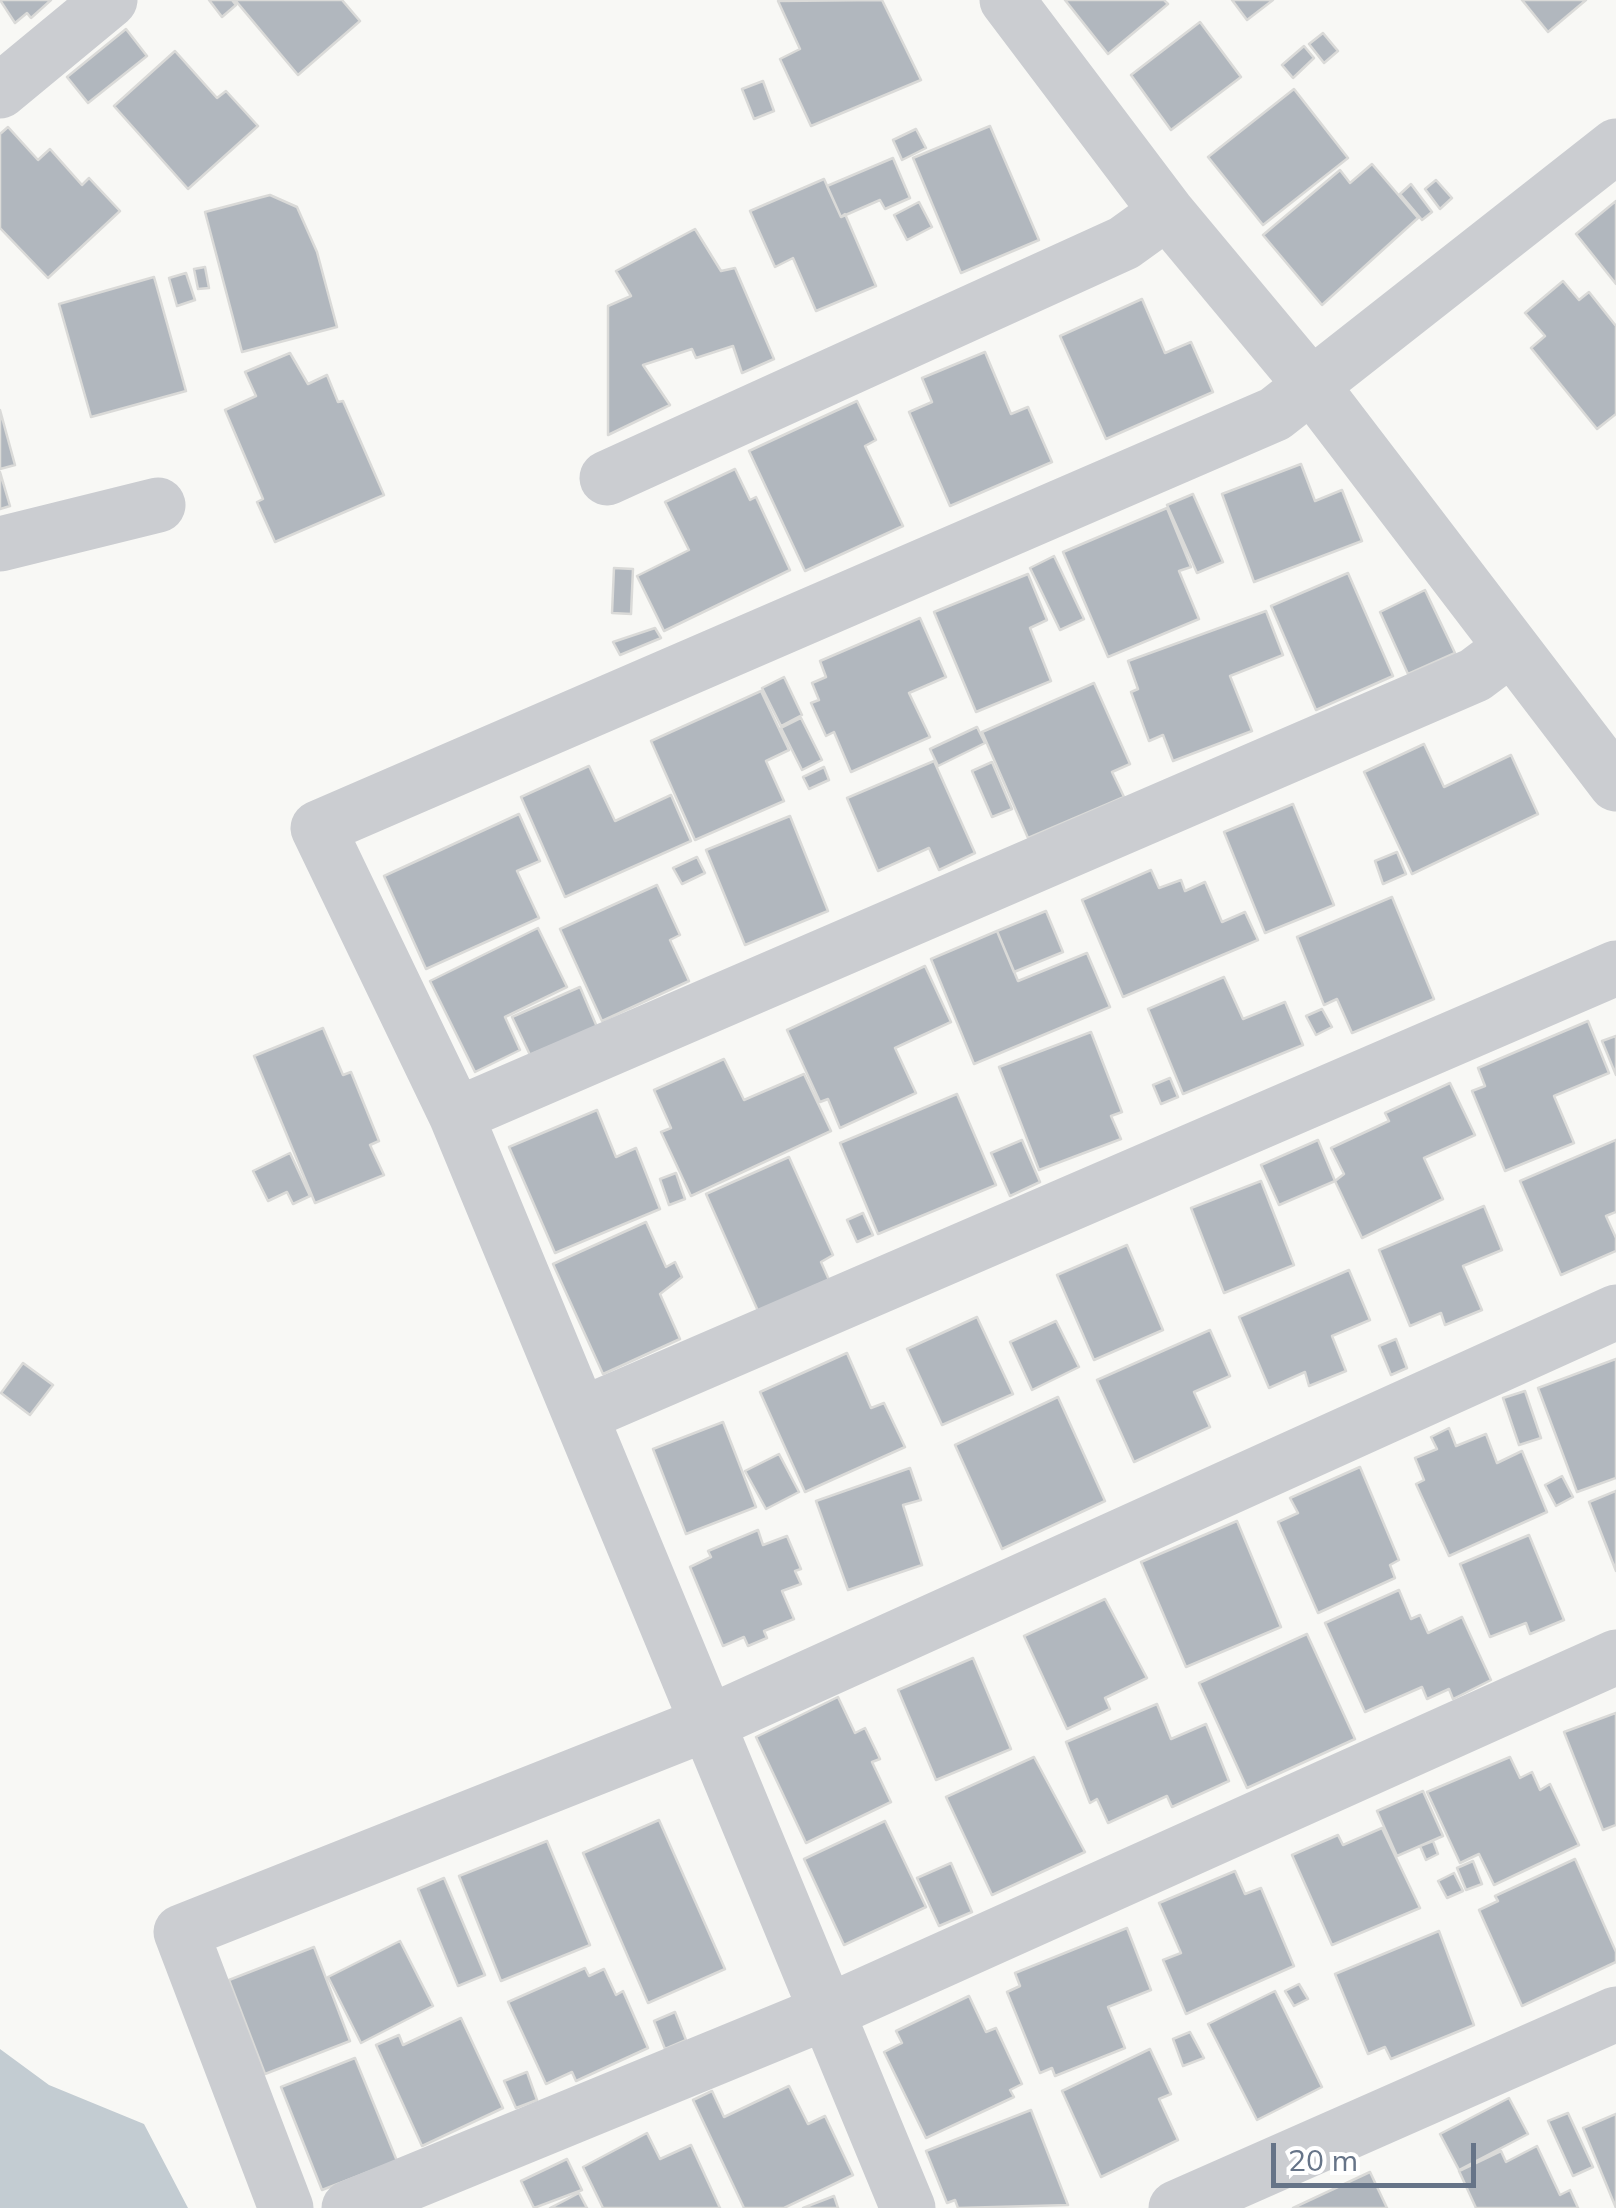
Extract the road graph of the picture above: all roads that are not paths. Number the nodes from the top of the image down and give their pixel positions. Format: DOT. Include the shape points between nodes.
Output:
graph roads {
  1 [pos="110,0"];
  2 [pos="1007,0"];
  3 [pos="0,91"];
  4 [pos="1616,146"];
  5 [pos="1167,212"];
  6 [pos="1312,386"];
  7 [pos="606,478"];
  8 [pos="158,505"];
  9 [pos="0,544"];
  10 [pos="1511,648"];
  11 [pos="1616,784"];
  12 [pos="1616,968"];
  13 [pos="456,1115"];
  14 [pos="1616,1312"];
  15 [pos="583,1414"];
  16 [pos="1616,1657"];
  17 [pos="706,1724"];
  18 [pos="829,2011"];
  19 [pos="1616,2014"];
  20 [pos="1233,2196"];
  21 [pos="286,2208"];
  22 [pos="350,2208"];
  23 [pos="908,2208"];
  24 [pos="1176,2208"];
  1 -- 3 [label="street"];
  2 -- 5 [label="street"];
  4 -- 6 [label="street"];
  5 -- 6 [label="street"];
  5 -- 7 [label="street" via="1124,243"];
  6 -- 10 [label="street"];
  6 -- 13 [label="street" via="1274,414 318,828"];
  8 -- 9 [label="street"];
  10 -- 11 [label="street"];
  10 -- 13 [label="street" via="1476,675"];
  12 -- 15 [label="street"];
  13 -- 15 [label="street"];
  14 -- 17 [label="street"];
  15 -- 17 [label="street"];
  16 -- 18 [label="street"];
  17 -- 18 [label="street"];
  17 -- 21 [label="street" via="181,1932"];
  18 -- 22 [label="street"];
  18 -- 23 [label="street"];
  19 -- 20 [label="street"];
  20 -- 24 [label="street"];
}
